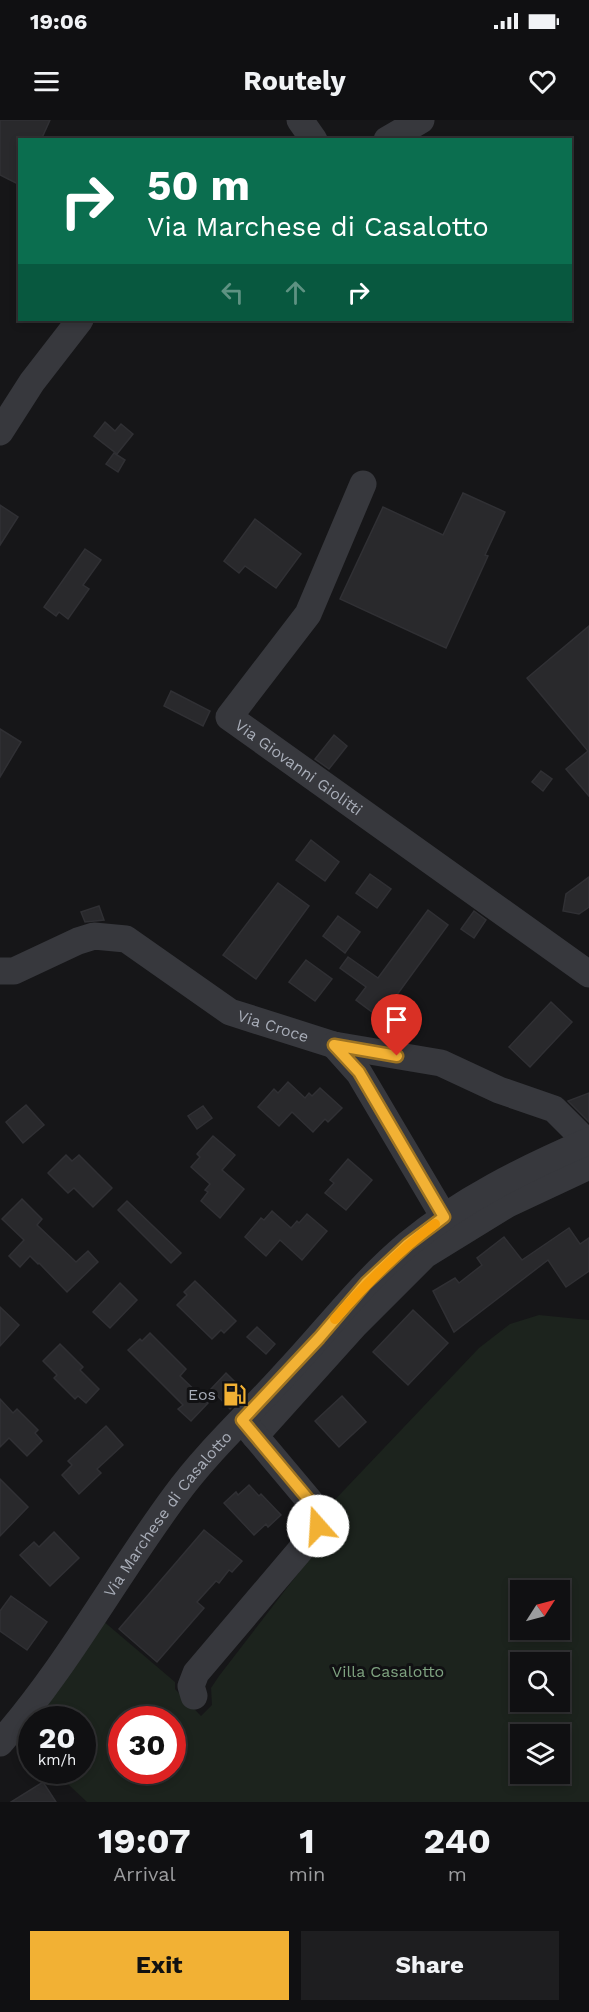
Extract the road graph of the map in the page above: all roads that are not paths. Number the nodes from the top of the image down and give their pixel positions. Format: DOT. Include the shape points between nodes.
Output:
graph roads {
  1 [pos="300,120"];
  2 [pos="421,120"];
  3 [pos="313,138"];
  4 [pos="390,138"];
  5 [pos="79,321"];
  6 [pos="0,432"];
  7 [pos="363,484"];
  8 [pos="0,971"];
  9 [pos="589,974"];
  10 [pos="334,1045"];
  11 [pos="588,1150"];
  12 [pos="444,1217"];
  13 [pos="249,1428"];
  14 [pos="194,1696"];
  15 [pos="0,1743"];
  1 -- 3 [label="street"];
  2 -- 4 [label="street"];
  5 -- 6 [label="street" via="32,382"];
  7 -- 9 [label="street, Via Giovanni Giolitti" via="308,614 229,717"];
  8 -- 10 [label="street, Via Croce" via="14,971 94,936 126,939 230,1012"];
  10 -- 11 [label="street, Via Croce" via="441,1064 554,1109"];
  10 -- 12 [label="street" via="359,1072"];
  11 -- 12 [label="street, Via Marchese di Casalotto" via="512,1178"];
  11 -- 13 [label="street" via="425,1255"];
  12 -- 13 [label="street, Via Marchese di Casalotto" via="366,1283"];
  13 -- 14 [label="street" via="319,1512 318,1526 196,1673 191,1686"];
  13 -- 15 [label="street, Via Marchese di Casalotto" via="207,1457 176,1494 60,1668"];
}
